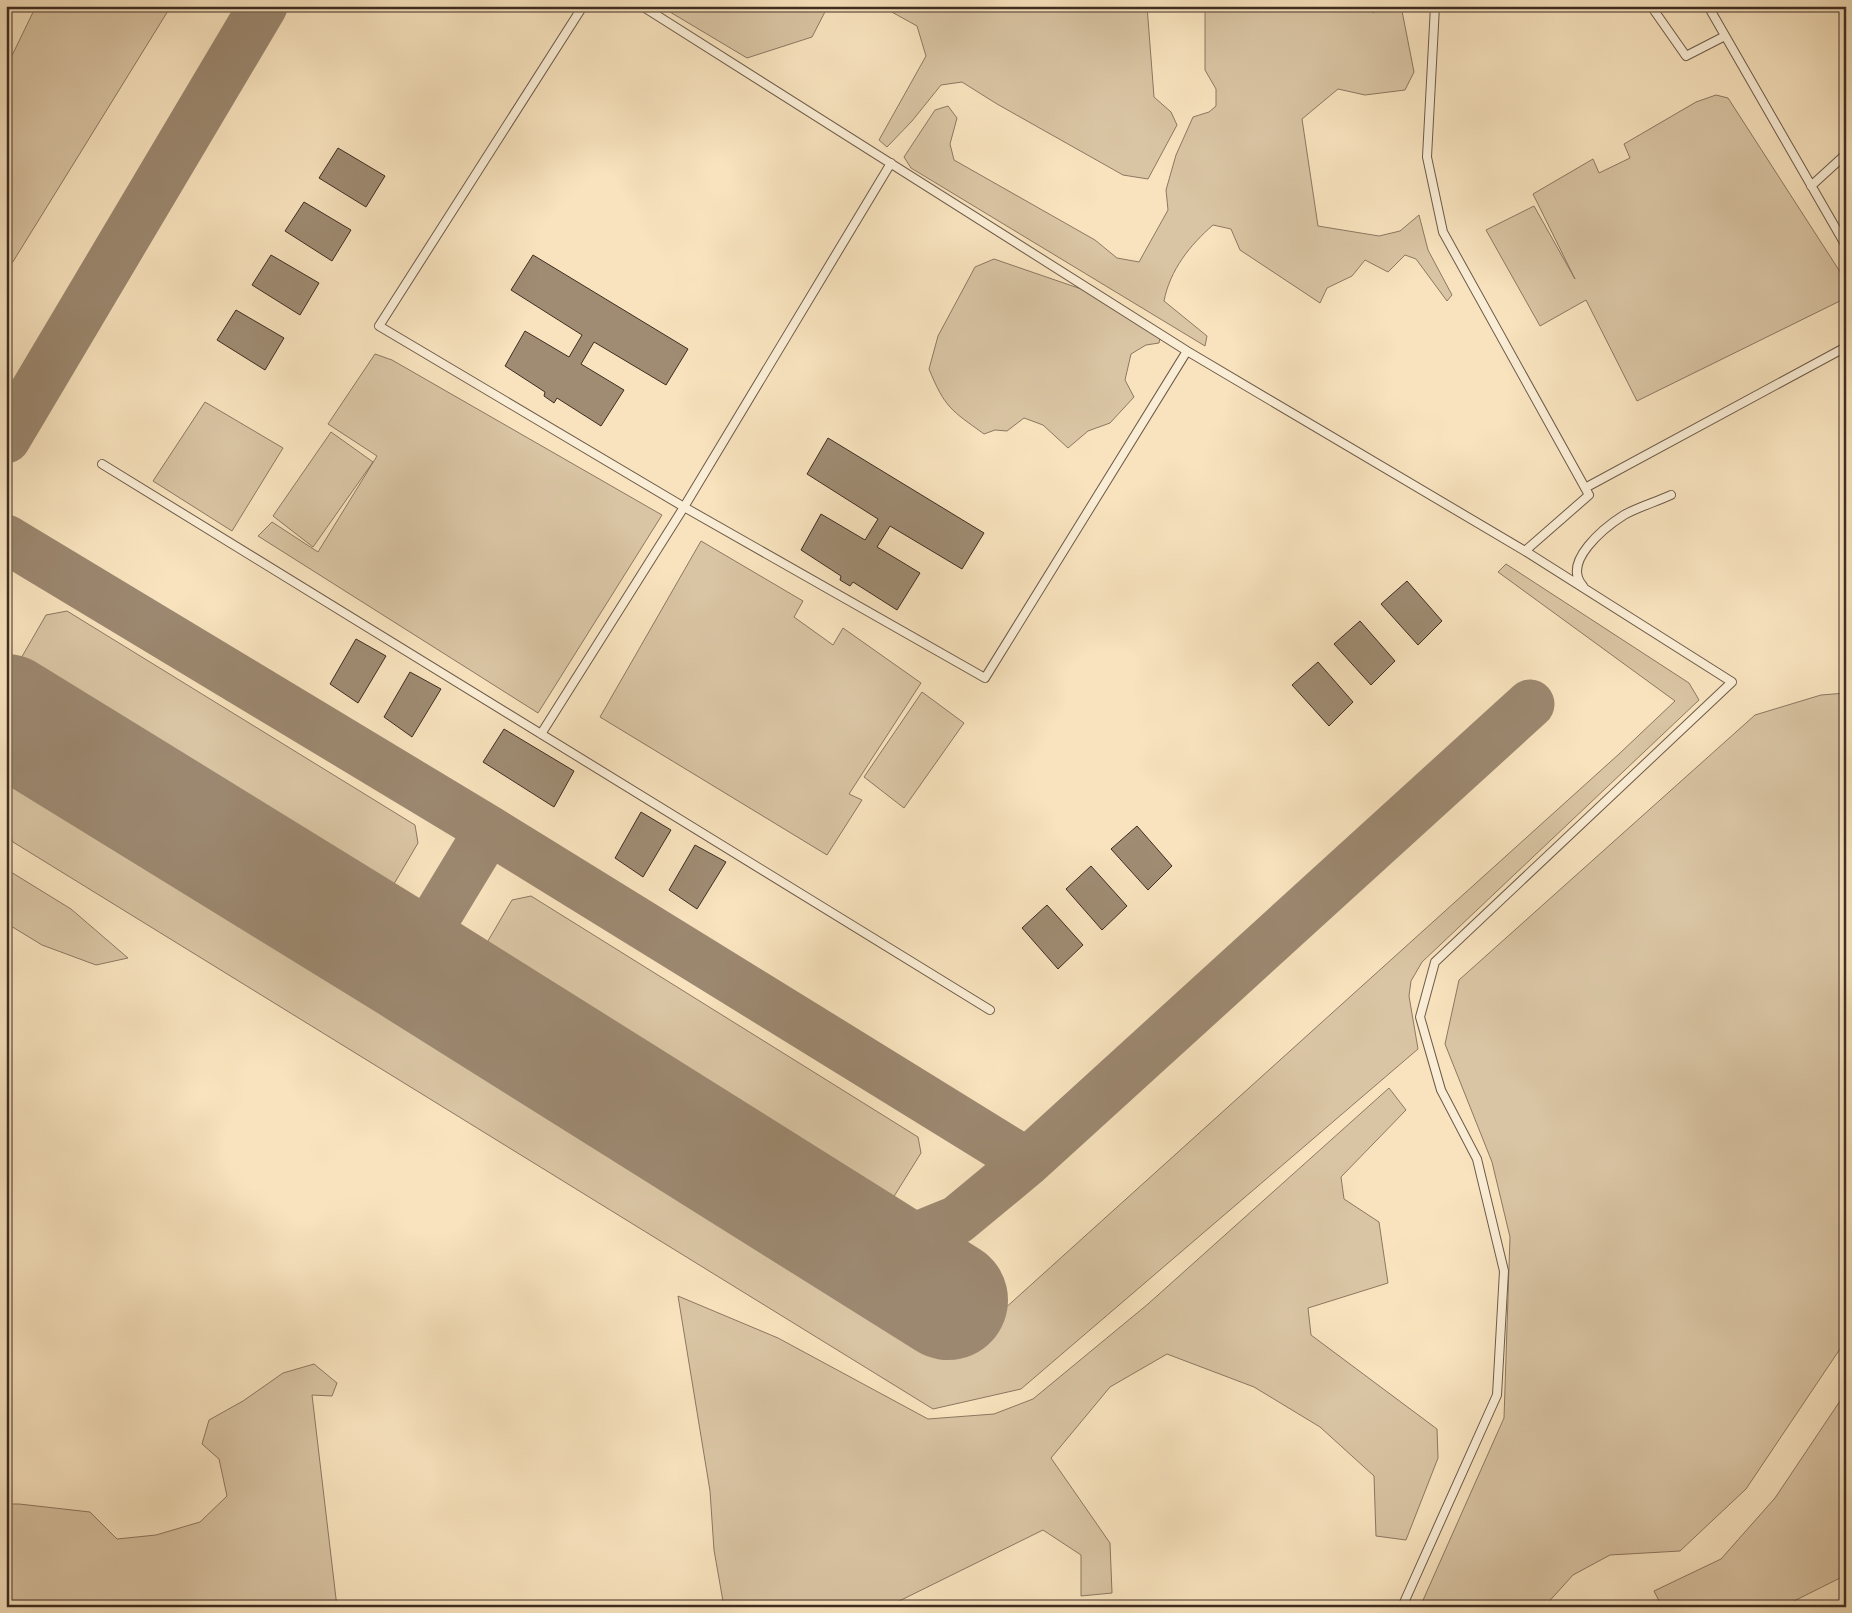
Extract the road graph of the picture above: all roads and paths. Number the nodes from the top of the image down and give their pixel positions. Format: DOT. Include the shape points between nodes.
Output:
graph roads {
  1 [pos="583,6"];
  2 [pos="642,6"];
  3 [pos="1435,6"];
  4 [pos="1651,6"];
  5 [pos="1708,6"];
  6 [pos="1725,36"];
  7 [pos="1846,154"];
  8 [pos="891,163"];
  9 [pos="1811,186"];
  10 [pos="1846,246"];
  11 [pos="1846,347"];
  12 [pos="1188,351"];
  13 [pos="102,464"];
  14 [pos="1585,488"];
  15 [pos="1670,495"];
  16 [pos="684,507"];
  17 [pos="1525,551"];
  18 [pos="1588,591"];
  19 [pos="541,734"];
  20 [pos="990,1010"];
  21 [pos="1402,1607"];
  1 -- 16 [label="lane" via="378,326"];
  2 -- 8 [label="lane"];
  3 -- 14 [label="lane" via="1427,157 1443,232"];
  4 -- 6 [label="lane" via="1686,56"];
  5 -- 6 [label="lane"];
  6 -- 9 [label="lane"];
  7 -- 9 [label="lane"];
  8 -- 12 [label="lane"];
  8 -- 16 [label="lane"];
  9 -- 10 [label="lane"];
  11 -- 14 [label="lane"];
  12 -- 16 [label="lane" via="985,678"];
  12 -- 17 [label="lane"];
  13 -- 19 [label="lane"];
  14 -- 17 [label="lane" via="1589,495"];
  15 -- 18 [label="lane" via="1624,515 1584,549 1577,566 1578,580"];
  16 -- 19 [label="lane"];
  17 -- 18 [label="lane"];
  18 -- 21 [label="lane" via="1732,682 1435,962 1420,1017 1441,1090 1476,1159 1504,1271 1497,1395"];
  19 -- 20 [label="lane"];
}
